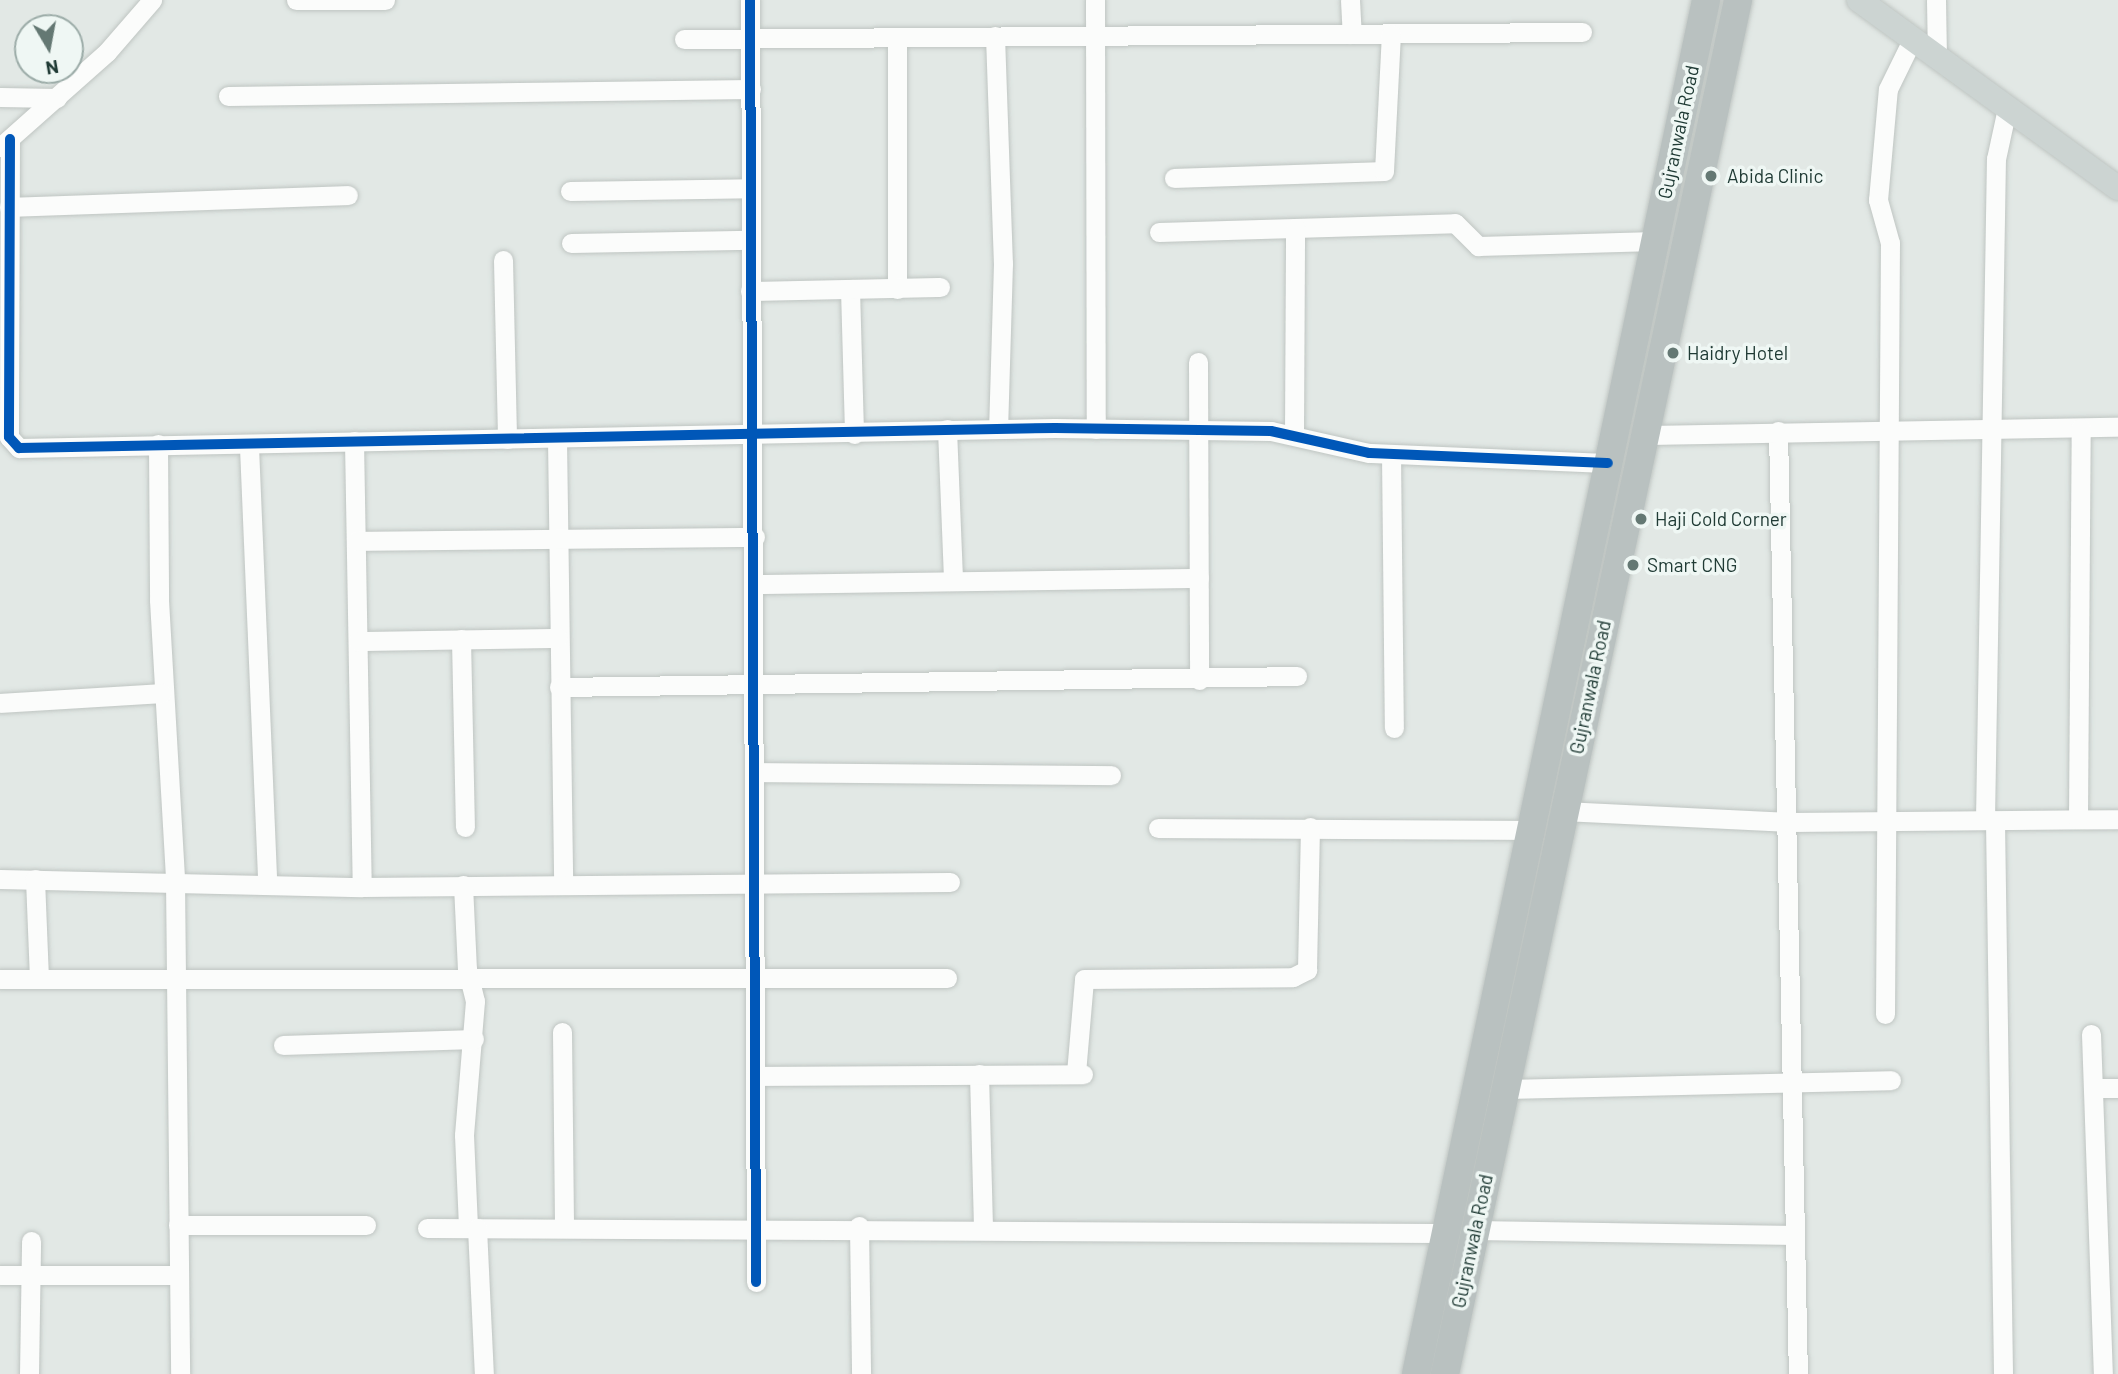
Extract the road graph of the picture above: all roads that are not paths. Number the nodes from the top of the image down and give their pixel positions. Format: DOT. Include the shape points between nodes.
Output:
graph roads {
  1 [pos="152,0"];
  2 [pos="296,0"];
  3 [pos="385,0"];
  4 [pos="750,0"];
  5 [pos="1094,0"];
  6 [pos="1350,0"];
  7 [pos="1706,0"];
  8 [pos="1738,0"];
  9 [pos="1859,0"];
  10 [pos="1936,0"];
  11 [pos="1581,32"];
  12 [pos="1352,34"];
  13 [pos="1391,34"];
  14 [pos="995,36"];
  15 [pos="1095,36"];
  16 [pos="897,37"];
  17 [pos="751,38"];
  18 [pos="684,39"];
  19 [pos="1912,40"];
  20 [pos="1937,57"];
  21 [pos="751,89"];
  22 [pos="228,96"];
  23 [pos="0,97"];
  24 [pos="57,98"];
  25 [pos="2007,108"];
  26 [pos="5,143"];
  27 [pos="1174,178"];
  28 [pos="751,188"];
  29 [pos="2118,188"];
  30 [pos="570,191"];
  31 [pos="348,195"];
  32 [pos="9,207"];
  33 [pos="1295,228"];
  34 [pos="1160,232"];
  35 [pos="751,240"];
  36 [pos="1655,241"];
  37 [pos="570,243"];
  38 [pos="503,260"];
  39 [pos="940,287"];
  40 [pos="850,289"];
  41 [pos="897,289"];
  42 [pos="750,291"];
  43 [pos="1198,362"];
  44 [pos="2118,427"];
  45 [pos="2081,428"];
  46 [pos="947,429"];
  47 [pos="998,429"];
  48 [pos="1096,429"];
  49 [pos="1198,430"];
  50 [pos="1889,430"];
  51 [pos="1778,431"];
  52 [pos="1991,431"];
  53 [pos="1294,433"];
  54 [pos="854,434"];
  55 [pos="1644,435"];
  56 [pos="753,436"];
  57 [pos="507,439"];
  58 [pos="556,439"];
  59 [pos="355,441"];
  60 [pos="158,444"];
  61 [pos="248,447"];
  62 [pos="1391,454"];
  63 [pos="1608,463"];
  64 [pos="755,537"];
  65 [pos="557,539"];
  66 [pos="356,541"];
  67 [pos="1199,578"];
  68 [pos="953,581"];
  69 [pos="755,584"];
  70 [pos="558,638"];
  71 [pos="461,639"];
  72 [pos="358,641"];
  73 [pos="1297,676"];
  74 [pos="1199,680"];
  75 [pos="756,685"];
  76 [pos="559,687"];
  77 [pos="162,693"];
  78 [pos="0,703"];
  79 [pos="1394,728"];
  80 [pos="756,772"];
  81 [pos="1111,775"];
  82 [pos="1563,811"];
  83 [pos="2078,819"];
  84 [pos="2118,819"];
  85 [pos="1989,820"];
  86 [pos="1888,821"];
  87 [pos="1790,822"];
  88 [pos="465,827"];
  89 [pos="1310,827"];
  90 [pos="1158,828"];
  91 [pos="1530,830"];
  92 [pos="0,879"];
  93 [pos="34,879"];
  94 [pos="756,879"];
  95 [pos="175,881"];
  96 [pos="950,882"];
  97 [pos="563,883"];
  98 [pos="267,884"];
  99 [pos="463,885"];
  100 [pos="362,887"];
  101 [pos="947,978"];
  102 [pos="0,979"];
  103 [pos="39,979"];
  104 [pos="756,980"];
  105 [pos="470,981"];
  106 [pos="176,982"];
  107 [pos="1885,1014"];
  108 [pos="562,1032"];
  109 [pos="2091,1034"];
  110 [pos="474,1039"];
  111 [pos="283,1045"];
  112 [pos="979,1074"];
  113 [pos="755,1076"];
  114 [pos="1891,1080"];
  115 [pos="1792,1084"];
  116 [pos="2095,1088"];
  117 [pos="2118,1088"];
  118 [pos="1504,1089"];
  119 [pos="178,1225"];
  120 [pos="366,1225"];
  121 [pos="756,1225"];
  122 [pos="859,1226"];
  123 [pos="564,1227"];
  124 [pos="427,1228"];
  125 [pos="473,1228"];
  126 [pos="983,1228"];
  127 [pos="1475,1230"];
  128 [pos="1446,1233"];
  129 [pos="1795,1235"];
  130 [pos="31,1241"];
  131 [pos="0,1275"];
  132 [pos="30,1275"];
  133 [pos="178,1275"];
  134 [pos="756,1282"];
  135 [pos="29,1374"];
  136 [pos="180,1374"];
  137 [pos="484,1374"];
  138 [pos="861,1374"];
  139 [pos="1416,1374"];
  140 [pos="1444,1374"];
  141 [pos="1798,1374"];
  142 [pos="2003,1374"];
  143 [pos="2103,1374"];
  1 -- 24 [label="street"];
  2 -- 3 [label="street"];
  4 -- 17 [label="street"];
  5 -- 15 [label="street"];
  6 -- 12 [label="street"];
  7 -- 36 [label="highway, Gujranwala Road"];
  8 -- 55 [label="highway, Gujranwala Road"];
  9 -- 19 [label="main road"];
  10 -- 20 [label="street"];
  11 -- 13 [label="street"];
  12 -- 13 [label="street"];
  12 -- 15 [label="street"];
  13 -- 27 [label="street" via="1384,171"];
  14 -- 15 [label="street"];
  14 -- 16 [label="street"];
  14 -- 47 [label="street" via="1003,263"];
  15 -- 48 [label="street"];
  16 -- 17 [label="street"];
  16 -- 41 [label="street"];
  17 -- 18 [label="street"];
  17 -- 21 [label="street"];
  19 -- 20 [label="main road"];
  19 -- 50 [label="street" via="1888,89 1878,200 1889,243"];
  20 -- 25 [label="main road"];
  21 -- 22 [label="street"];
  21 -- 28 [label="street"];
  23 -- 24 [label="street"];
  24 -- 26 [label="street"];
  25 -- 29 [label="main road"];
  25 -- 52 [label="street" via="1996,159"];
  26 -- 32 [label="street"];
  28 -- 30 [label="street"];
  28 -- 35 [label="street"];
  31 -- 32 [label="street"];
  32 -- 60 [label="street" via="9,441 26,448"];
  33 -- 34 [label="street"];
  33 -- 36 [label="street" via="1455,223 1478,246"];
  33 -- 53 [label="street"];
  35 -- 37 [label="street"];
  35 -- 42 [label="street"];
  36 -- 63 [label="highway, Gujranwala Road"];
  38 -- 57 [label="street"];
  39 -- 41 [label="street"];
  40 -- 41 [label="street"];
  40 -- 42 [label="street"];
  40 -- 54 [label="street"];
  42 -- 56 [label="street"];
  43 -- 49 [label="street"];
  44 -- 45 [label="street"];
  45 -- 52 [label="street"];
  45 -- 83 [label="street"];
  46 -- 47 [label="street"];
  46 -- 54 [label="street"];
  46 -- 68 [label="street"];
  47 -- 48 [label="street"];
  48 -- 49 [label="street"];
  49 -- 53 [label="street"];
  49 -- 67 [label="street"];
  50 -- 51 [label="street"];
  50 -- 52 [label="street"];
  50 -- 86 [label="street"];
  51 -- 55 [label="street"];
  51 -- 87 [label="street"];
  52 -- 85 [label="street"];
  53 -- 62 [label="street"];
  54 -- 56 [label="street"];
  55 -- 82 [label="highway, Gujranwala Road"];
  56 -- 58 [label="street"];
  56 -- 64 [label="street"];
  57 -- 58 [label="street"];
  57 -- 59 [label="street"];
  58 -- 65 [label="street"];
  59 -- 61 [label="street"];
  59 -- 66 [label="street"];
  60 -- 61 [label="street"];
  60 -- 77 [label="street"];
  61 -- 98 [label="street"];
  62 -- 63 [label="street"];
  62 -- 79 [label="street"];
  63 -- 91 [label="highway, Gujranwala Road"];
  64 -- 65 [label="street"];
  64 -- 69 [label="street"];
  65 -- 66 [label="street"];
  65 -- 70 [label="street"];
  66 -- 72 [label="street"];
  67 -- 68 [label="street"];
  67 -- 74 [label="street"];
  68 -- 69 [label="street"];
  69 -- 75 [label="street"];
  70 -- 71 [label="street"];
  70 -- 76 [label="street"];
  71 -- 72 [label="street"];
  71 -- 88 [label="street"];
  72 -- 100 [label="street"];
  73 -- 74 [label="street"];
  74 -- 75 [label="street"];
  75 -- 76 [label="street"];
  75 -- 80 [label="street"];
  76 -- 97 [label="street"];
  77 -- 78 [label="street"];
  77 -- 95 [label="street"];
  80 -- 81 [label="street"];
  80 -- 94 [label="street"];
  82 -- 87 [label="street"];
  82 -- 118 [label="highway, Gujranwala Road"];
  83 -- 84 [label="street"];
  83 -- 85 [label="street"];
  85 -- 86 [label="street"];
  85 -- 142 [label="street"];
  86 -- 87 [label="street"];
  86 -- 107 [label="street"];
  87 -- 115 [label="street"];
  89 -- 90 [label="street"];
  89 -- 91 [label="street"];
  89 -- 112 [label="street" via="1307,970 1293,977 1084,979 1079,1074"];
  91 -- 128 [label="highway, Gujranwala Road"];
  92 -- 93 [label="street"];
  93 -- 95 [label="street"];
  93 -- 103 [label="street"];
  94 -- 96 [label="street"];
  94 -- 97 [label="street"];
  94 -- 104 [label="street"];
  95 -- 98 [label="street"];
  95 -- 106 [label="street"];
  97 -- 99 [label="street"];
  98 -- 100 [label="street"];
  99 -- 100 [label="street"];
  99 -- 105 [label="street"];
  101 -- 104 [label="street"];
  102 -- 103 [label="street"];
  103 -- 106 [label="street"];
  104 -- 105 [label="street"];
  104 -- 113 [label="street"];
  105 -- 106 [label="street"];
  105 -- 110 [label="street"];
  106 -- 119 [label="street"];
  108 -- 123 [label="street"];
  109 -- 116 [label="street"];
  110 -- 111 [label="street"];
  110 -- 125 [label="street" via="467,1049 464,1135"];
  112 -- 113 [label="street"];
  112 -- 126 [label="street"];
  113 -- 121 [label="street"];
  114 -- 115 [label="street"];
  115 -- 118 [label="street"];
  115 -- 129 [label="street"];
  116 -- 117 [label="street"];
  116 -- 143 [label="street"];
  118 -- 127 [label="highway, Gujranwala Road"];
  119 -- 120 [label="street"];
  119 -- 133 [label="street"];
  121 -- 122 [label="street"];
  121 -- 123 [label="street"];
  121 -- 134 [label="street"];
  122 -- 126 [label="street"];
  122 -- 138 [label="street"];
  123 -- 125 [label="street"];
  124 -- 125 [label="street"];
  125 -- 137 [label="street"];
  126 -- 128 [label="street"];
  127 -- 129 [label="street"];
  127 -- 140 [label="highway, Gujranwala Road"];
  128 -- 139 [label="highway, Gujranwala Road"];
  129 -- 141 [label="street"];
  130 -- 132 [label="street"];
  131 -- 132 [label="street"];
  132 -- 133 [label="street"];
  132 -- 135 [label="street"];
  133 -- 136 [label="street"];
}
